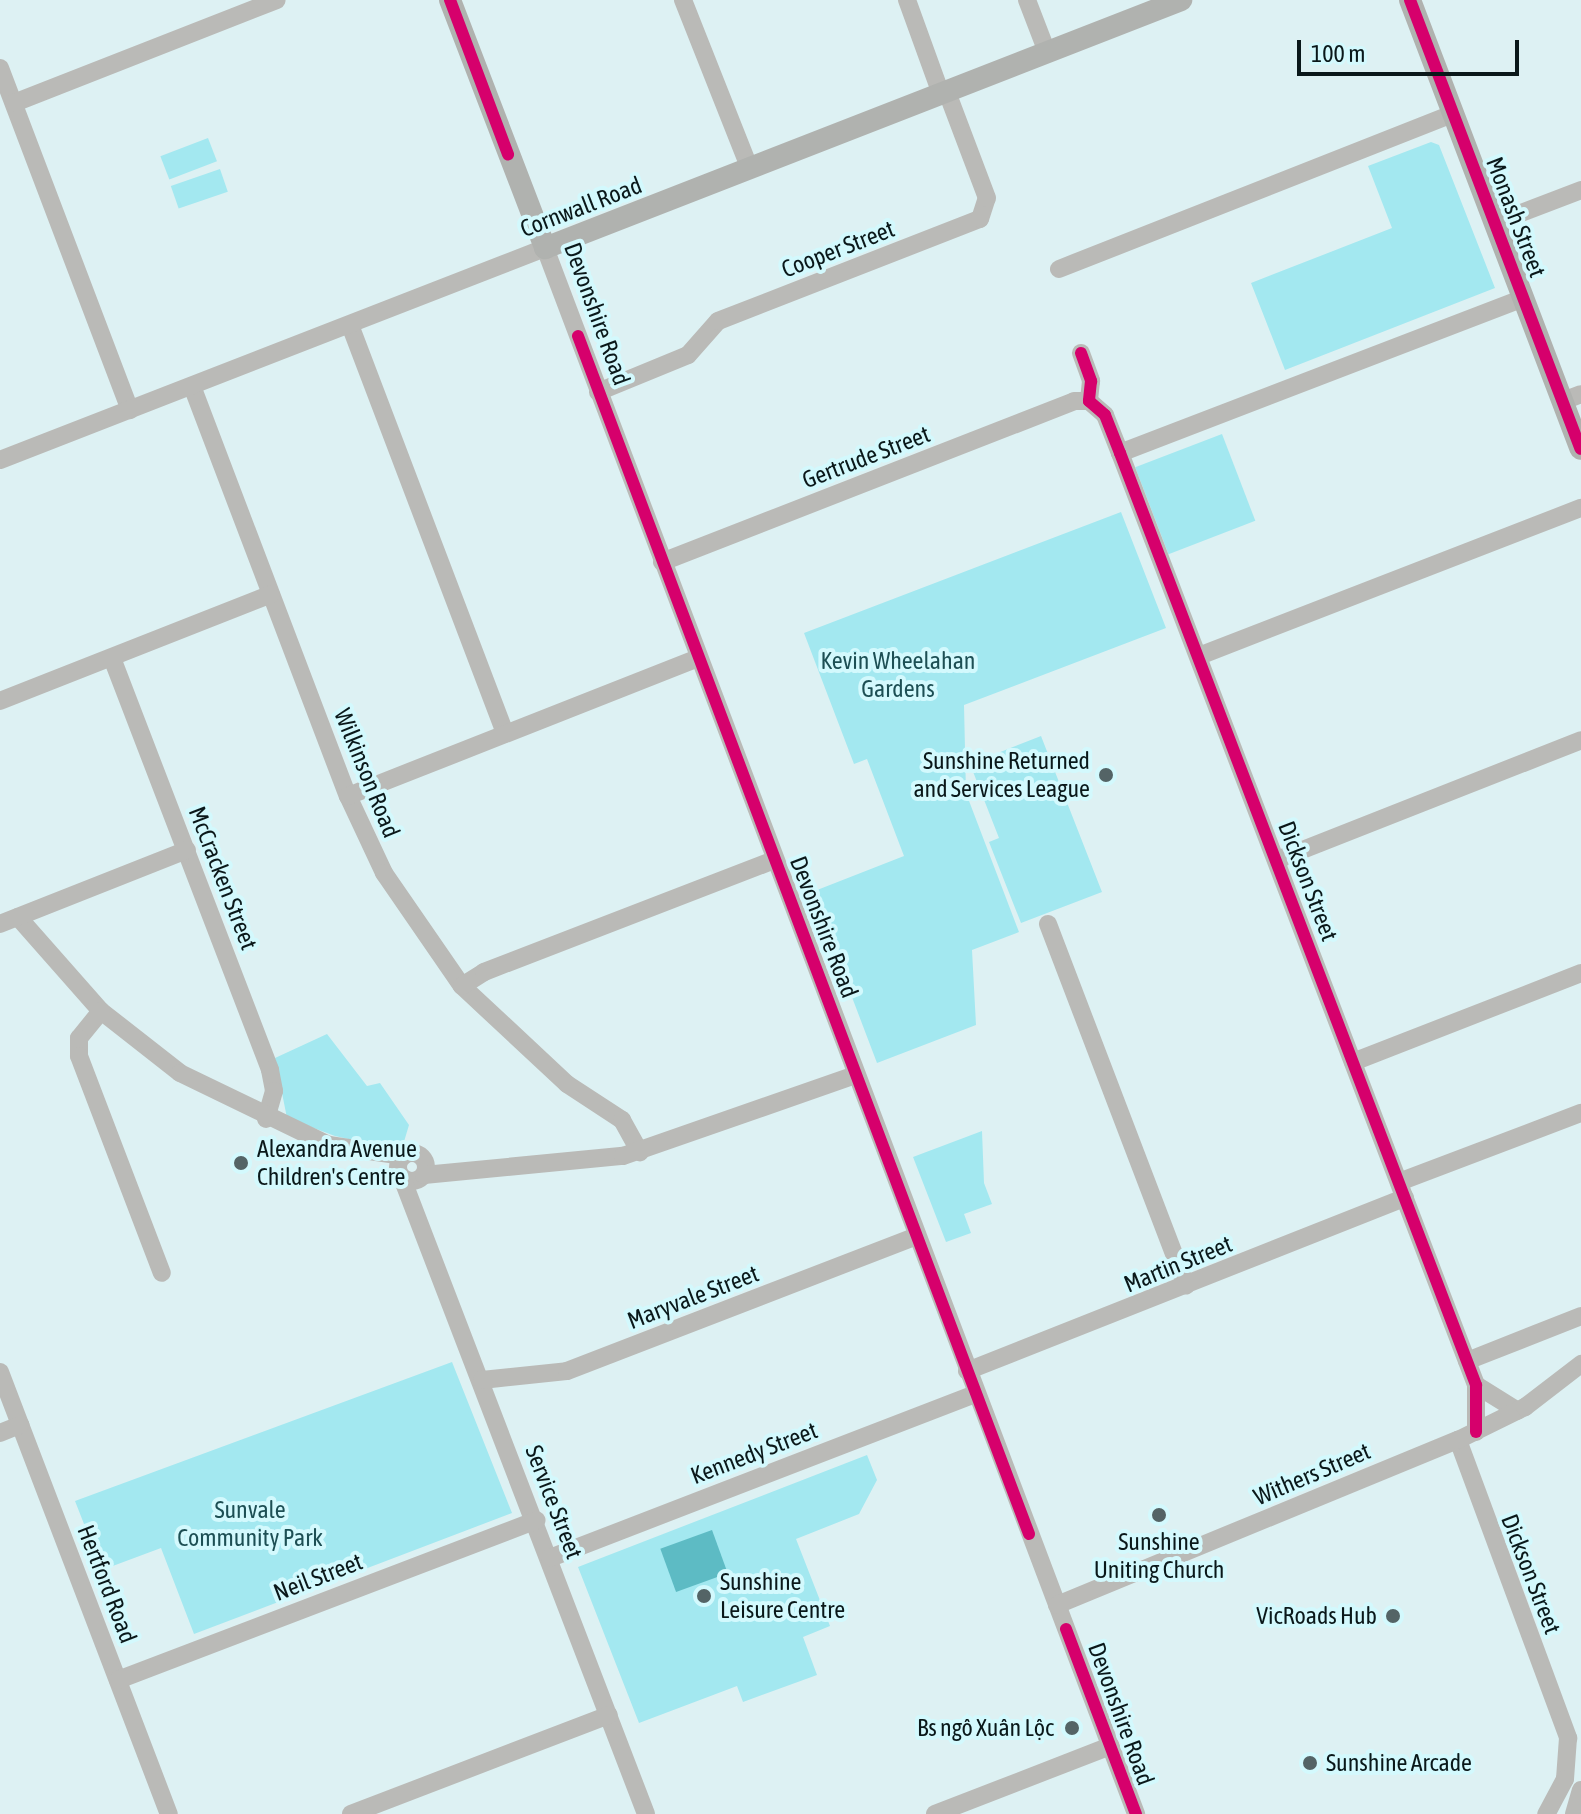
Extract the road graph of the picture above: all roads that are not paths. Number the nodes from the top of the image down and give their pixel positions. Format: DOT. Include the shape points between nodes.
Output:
graph roads {
  1 [pos="277,0"];
  2 [pos="450,0"];
  3 [pos="683,0"];
  4 [pos="907,0"];
  5 [pos="1027,0"];
  6 [pos="1181,0"];
  7 [pos="1410,0"];
  8 [pos="1047,52"];
  9 [pos="0,68"];
  10 [pos="944,93"];
  11 [pos="14,103"];
  12 [pos="1453,114"];
  13 [pos="750,169"];
  14 [pos="1581,190"];
  15 [pos="1495,223"];
  16 [pos="545,248"];
  17 [pos="1059,269"];
  18 [pos="1523,298"];
  19 [pos="350,325"];
  20 [pos="1081,353"];
  21 [pos="192,386"];
  22 [pos="598,392"];
  23 [pos="1572,398"];
  24 [pos="1089,401"];
  25 [pos="130,410"];
  26 [pos="1581,449"];
  27 [pos="1120,453"];
  28 [pos="0,460"];
  29 [pos="1581,508"];
  30 [pos="662,562"];
  31 [pos="271,594"];
  32 [pos="1199,656"];
  33 [pos="112,658"];
  34 [pos="698,658"];
  35 [pos="0,701"];
  36 [pos="505,734"];
  37 [pos="1581,740"];
  38 [pos="348,796"];
  39 [pos="187,850"];
  40 [pos="775,860"];
  41 [pos="1277,860"];
  42 [pos="18,917"];
  43 [pos="0,924"];
  44 [pos="1048,924"];
  45 [pos="1581,973"];
  46 [pos="462,986"];
  47 [pos="101,1011"];
  48 [pos="1353,1062"];
  49 [pos="855,1075"];
  50 [pos="1581,1113"];
  51 [pos="266,1119"];
  52 [pos="631,1154"];
  53 [pos="412,1170"];
  54 [pos="1402,1190"];
  55 [pos="916,1236"];
  56 [pos="162,1273"];
  57 [pos="1186,1286"];
  58 [pos="1581,1316"];
  59 [pos="1467,1361"];
  60 [pos="1579,1368"];
  61 [pos="967,1371"];
  62 [pos="0,1372"];
  63 [pos="482,1380"];
  64 [pos="1476,1385"];
  65 [pos="976,1394"];
  66 [pos="1518,1411"];
  67 [pos="20,1425"];
  68 [pos="0,1433"];
  69 [pos="1467,1436"];
  70 [pos="536,1520"];
  71 [pos="550,1558"];
  72 [pos="1057,1605"];
  73 [pos="118,1680"];
  74 [pos="609,1715"];
  75 [pos="1110,1746"];
  76 [pos="1581,1790"];
  77 [pos="169,1814"];
  78 [pos="351,1814"];
  79 [pos="646,1814"];
  80 [pos="935,1814"];
  81 [pos="1136,1814"];
  82 [pos="1547,1814"];
  83 [pos="1565,1814"];
  84 [pos="1574,1814"];
  1 -- 11 [label="street"];
  2 -- 16 [label="main road, Devonshire Road"];
  3 -- 13 [label="street"];
  4 -- 10 [label="street"];
  5 -- 8 [label="street"];
  6 -- 8 [label="main road, Cornwall Road"];
  7 -- 12 [label="main road, Monash Street"];
  8 -- 10 [label="main road, Cornwall Road"];
  9 -- 11 [label="street"];
  10 -- 13 [label="main road, Cornwall Road"];
  10 -- 22 [label="street, Cooper Street" via="987,198 980,219 718,321 688,355"];
  11 -- 25 [label="street"];
  12 -- 15 [label="main road, Monash Street"];
  12 -- 17 [label="street"];
  13 -- 16 [label="main road, Cornwall Road"];
  14 -- 15 [label="street"];
  15 -- 18 [label="main road, Monash Street"];
  16 -- 19 [label="street, Cornwall Road"];
  16 -- 22 [label="street, Devonshire Road"];
  18 -- 23 [label="main road, Monash Street"];
  18 -- 27 [label="street"];
  19 -- 21 [label="street, Cornwall Road"];
  19 -- 36 [label="street"];
  20 -- 24 [label="street, Dickson Street" via="1091,381"];
  21 -- 25 [label="street, Cornwall Road"];
  21 -- 31 [label="street, Wilkinson Road"];
  22 -- 30 [label="street, Devonshire Road"];
  23 -- 26 [label="main road, Monash Street"];
  24 -- 27 [label="street, Dickson Street" via="1105,415"];
  24 -- 30 [label="street, Gertrude Street" via="1074,401"];
  25 -- 28 [label="street, Cornwall Road"];
  27 -- 32 [label="street, Dickson Street"];
  29 -- 32 [label="street"];
  30 -- 34 [label="street, Devonshire Road"];
  31 -- 33 [label="street"];
  31 -- 38 [label="street, Wilkinson Road"];
  32 -- 41 [label="street, Dickson Street"];
  33 -- 35 [label="street"];
  33 -- 39 [label="street, McCracken Street"];
  34 -- 36 [label="street"];
  34 -- 40 [label="street, Devonshire Road"];
  36 -- 38 [label="street"];
  37 -- 41 [label="street"];
  38 -- 46 [label="street, Wilkinson Road" via="398,897"];
  39 -- 42 [label="street"];
  39 -- 51 [label="street, McCracken Street" via="270,1070 274,1091"];
  40 -- 46 [label="street" via="484,972"];
  40 -- 49 [label="street, Devonshire Road"];
  41 -- 48 [label="street, Dickson Street"];
  42 -- 43 [label="street"];
  42 -- 47 [label="street"];
  44 -- 57 [label="street"];
  45 -- 48 [label="street"];
  46 -- 52 [label="street, Wilkinson Road" via="534,1057 602,1109"];
  47 -- 51 [label="street" via="180,1073"];
  47 -- 56 [label="street" via="79,1038 79,1056"];
  48 -- 54 [label="street, Dickson Street"];
  49 -- 52 [label="street"];
  49 -- 55 [label="street, Devonshire Road"];
  50 -- 54 [label="street, Martin Street"];
  51 -- 53 [label="street"];
  52 -- 53 [label="street" via="535,1168"];
  53 -- 63 [label="street, Service Street" via="416,1207"];
  54 -- 57 [label="street, Martin Street"];
  54 -- 59 [label="street, Dickson Street"];
  55 -- 61 [label="street, Devonshire Road"];
  55 -- 63 [label="street, Maryvale Street" via="567,1371"];
  57 -- 61 [label="street, Martin Street"];
  58 -- 59 [label="street"];
  59 -- 64 [label="street, Dickson Street"];
  60 -- 66 [label="street, Withers Street"];
  61 -- 65 [label="street, Devonshire Road"];
  62 -- 67 [label="street, Hertford Road"];
  63 -- 70 [label="street, Service Street"];
  64 -- 66 [label="street"];
  64 -- 69 [label="street, Dickson Street"];
  65 -- 71 [label="street, Kennedy Street"];
  65 -- 72 [label="street, Devonshire Road"];
  66 -- 69 [label="street, Withers Street"];
  67 -- 68 [label="street"];
  67 -- 73 [label="street, Hertford Road"];
  69 -- 72 [label="street, Withers Street"];
  69 -- 82 [label="street, Dickson Street" via="1568,1738 1565,1779"];
  70 -- 71 [label="street, Service Street"];
  70 -- 73 [label="street, Neil Street"];
  71 -- 74 [label="street, Service Street"];
  72 -- 75 [label="street, Devonshire Road"];
  73 -- 77 [label="street, Hertford Road"];
  74 -- 78 [label="street"];
  74 -- 79 [label="street, Service Street"];
  75 -- 80 [label="street"];
  75 -- 81 [label="street, Devonshire Road"];
  76 -- 84 [label="street"];
  82 -- 83 [label="street"];
}
